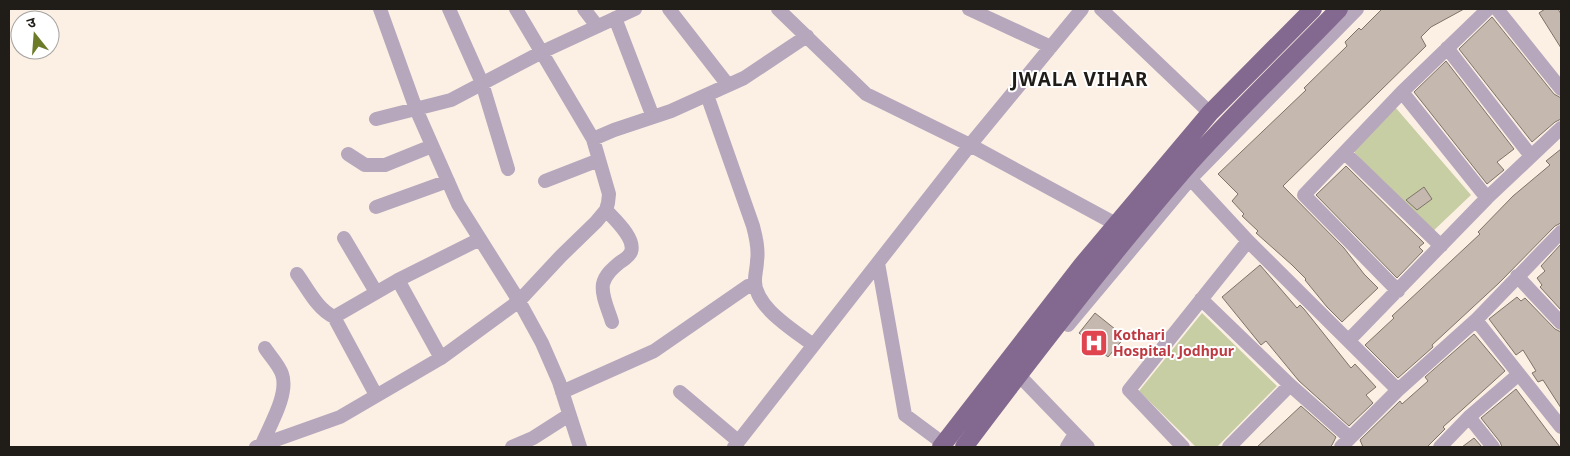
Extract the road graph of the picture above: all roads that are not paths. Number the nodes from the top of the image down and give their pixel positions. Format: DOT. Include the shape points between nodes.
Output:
graph roads {
  1 [pos="380,9"];
  2 [pos="449,9"];
  3 [pos="516,9"];
  4 [pos="584,9"];
  5 [pos="635,9"];
  6 [pos="669,9"];
  7 [pos="778,9"];
  8 [pos="969,9"];
  9 [pos="1082,9"];
  10 [pos="1101,9"];
  11 [pos="1313,9"];
  12 [pos="1339,9"];
  13 [pos="1357,9"];
  14 [pos="1488,9"];
  15 [pos="1497,9"];
  16 [pos="615,18"];
  17 [pos="597,26"];
  18 [pos="807,36"];
  19 [pos="1051,47"];
  20 [pos="1447,48"];
  21 [pos="542,52"];
  22 [pos="482,83"];
  23 [pos="728,85"];
  24 [pos="1561,89"];
  25 [pos="1402,92"];
  26 [pos="707,95"];
  27 [pos="416,109"];
  28 [pos="1210,113"];
  29 [pos="653,117"];
  30 [pos="376,119"];
  31 [pos="1561,128"];
  32 [pos="593,140"];
  33 [pos="970,145"];
  34 [pos="432,146"];
  35 [pos="1344,153"];
  36 [pos="348,154"];
  37 [pos="1531,156"];
  38 [pos="599,160"];
  39 [pos="508,169"];
  40 [pos="1187,175"];
  41 [pos="448,181"];
  42 [pos="545,181"];
  43 [pos="1487,198"];
  44 [pos="376,207"];
  45 [pos="606,210"];
  46 [pos="1124,228"];
  47 [pos="1561,232"];
  48 [pos="344,238"];
  49 [pos="480,239"];
  50 [pos="1248,241"];
  51 [pos="1441,246"];
  52 [pos="878,264"];
  53 [pos="298,274"];
  54 [pos="1517,276"];
  55 [pos="398,280"];
  56 [pos="752,288"];
  57 [pos="1398,291"];
  58 [pos="376,292"];
  59 [pos="1201,300"];
  60 [pos="519,301"];
  61 [pos="334,317"];
  62 [pos="1476,320"];
  63 [pos="1561,321"];
  64 [pos="612,322"];
  65 [pos="1349,340"];
  66 [pos="813,345"];
  67 [pos="265,348"];
  68 [pos="441,358"];
  69 [pos="1016,372"];
  70 [pos="1519,374"];
  71 [pos="1290,385"];
  72 [pos="1398,390"];
  73 [pos="562,392"];
  74 [pos="680,392"];
  75 [pos="376,395"];
  76 [pos="569,415"];
  77 [pos="1468,417"];
  78 [pos="1561,426"];
  79 [pos="1075,434"];
  80 [pos="1345,443"];
  81 [pos="736,444"];
  82 [pos="942,445"];
  83 [pos="259,446"];
  84 [pos="512,447"];
  85 [pos="580,447"];
  86 [pos="964,447"];
  87 [pos="1067,447"];
  88 [pos="1088,447"];
  89 [pos="1183,447"];
  90 [pos="1229,447"];
  91 [pos="1440,447"];
  92 [pos="1493,447"];
  1 -- 27 [label="street"];
  2 -- 22 [label="street"];
  3 -- 21 [label="street"];
  4 -- 17 [label="street"];
  5 -- 16 [label="street"];
  6 -- 23 [label="street"];
  7 -- 18 [label="street"];
  8 -- 19 [label="street"];
  9 -- 19 [label="street"];
  10 -- 28 [label="street"];
  11 -- 28 [label="main road"];
  12 -- 40 [label="main road" via="1226,125"];
  13 -- 40 [label="street"];
  14 -- 20 [label="street"];
  15 -- 24 [label="street"];
  16 -- 17 [label="street"];
  16 -- 29 [label="street"];
  17 -- 21 [label="street"];
  18 -- 23 [label="street"];
  18 -- 33 [label="street" via="871,96"];
  19 -- 33 [label="street"];
  20 -- 25 [label="street"];
  20 -- 37 [label="street"];
  21 -- 22 [label="street"];
  21 -- 32 [label="street"];
  22 -- 27 [label="street" via="451,100"];
  22 -- 39 [label="street"];
  23 -- 26 [label="street"];
  25 -- 35 [label="street"];
  25 -- 43 [label="street"];
  26 -- 29 [label="street"];
  26 -- 56 [label="street" via="753,226 758,260"];
  27 -- 30 [label="street"];
  27 -- 34 [label="street"];
  28 -- 46 [label="main road"];
  29 -- 32 [label="street"];
  31 -- 37 [label="street"];
  32 -- 38 [label="street"];
  33 -- 46 [label="street"];
  33 -- 52 [label="street"];
  34 -- 36 [label="street" via="385,165 365,165"];
  34 -- 41 [label="street"];
  35 -- 51 [label="street"];
  35 -- 57 [label="street" via="1304,196"];
  37 -- 43 [label="street"];
  38 -- 42 [label="street"];
  38 -- 45 [label="street" via="609,194"];
  40 -- 46 [label="main road"];
  40 -- 50 [label="street"];
  40 -- 69 [label="street"];
  41 -- 44 [label="street"];
  41 -- 49 [label="street"];
  43 -- 51 [label="street"];
  45 -- 60 [label="street"];
  45 -- 64 [label="street" via="619,223 631,243 631,251 611,269 603,284"];
  46 -- 69 [label="main road" via="1082,265"];
  47 -- 54 [label="street"];
  48 -- 58 [label="street"];
  49 -- 55 [label="street"];
  49 -- 60 [label="street"];
  50 -- 59 [label="street"];
  50 -- 65 [label="street"];
  51 -- 57 [label="street"];
  52 -- 66 [label="street"];
  52 -- 82 [label="street" via="905,415"];
  53 -- 61 [label="street" via="319,306"];
  54 -- 62 [label="street"];
  54 -- 63 [label="street"];
  55 -- 58 [label="street"];
  55 -- 68 [label="street"];
  56 -- 66 [label="street" via="763,303"];
  56 -- 73 [label="street" via="654,351"];
  57 -- 65 [label="street"];
  58 -- 61 [label="street"];
  59 -- 71 [label="street"];
  59 -- 89 [label="street" via="1129,390"];
  60 -- 68 [label="street"];
  60 -- 73 [label="street" via="542,343"];
  61 -- 75 [label="street"];
  62 -- 70 [label="street"];
  62 -- 72 [label="street"];
  65 -- 72 [label="street"];
  66 -- 81 [label="street"];
  67 -- 83 [label="street" via="285,382"];
  68 -- 75 [label="street"];
  69 -- 79 [label="street"];
  69 -- 82 [label="main road"];
  69 -- 86 [label="main road"];
  70 -- 77 [label="street"];
  70 -- 78 [label="street"];
  71 -- 80 [label="street"];
  71 -- 90 [label="street"];
  72 -- 80 [label="street"];
  73 -- 76 [label="street"];
  74 -- 81 [label="street"];
  75 -- 83 [label="street" via="340,417"];
  76 -- 84 [label="street"];
  76 -- 85 [label="street"];
  77 -- 91 [label="street"];
  77 -- 92 [label="street"];
  79 -- 87 [label="street"];
  79 -- 88 [label="street"];
}
